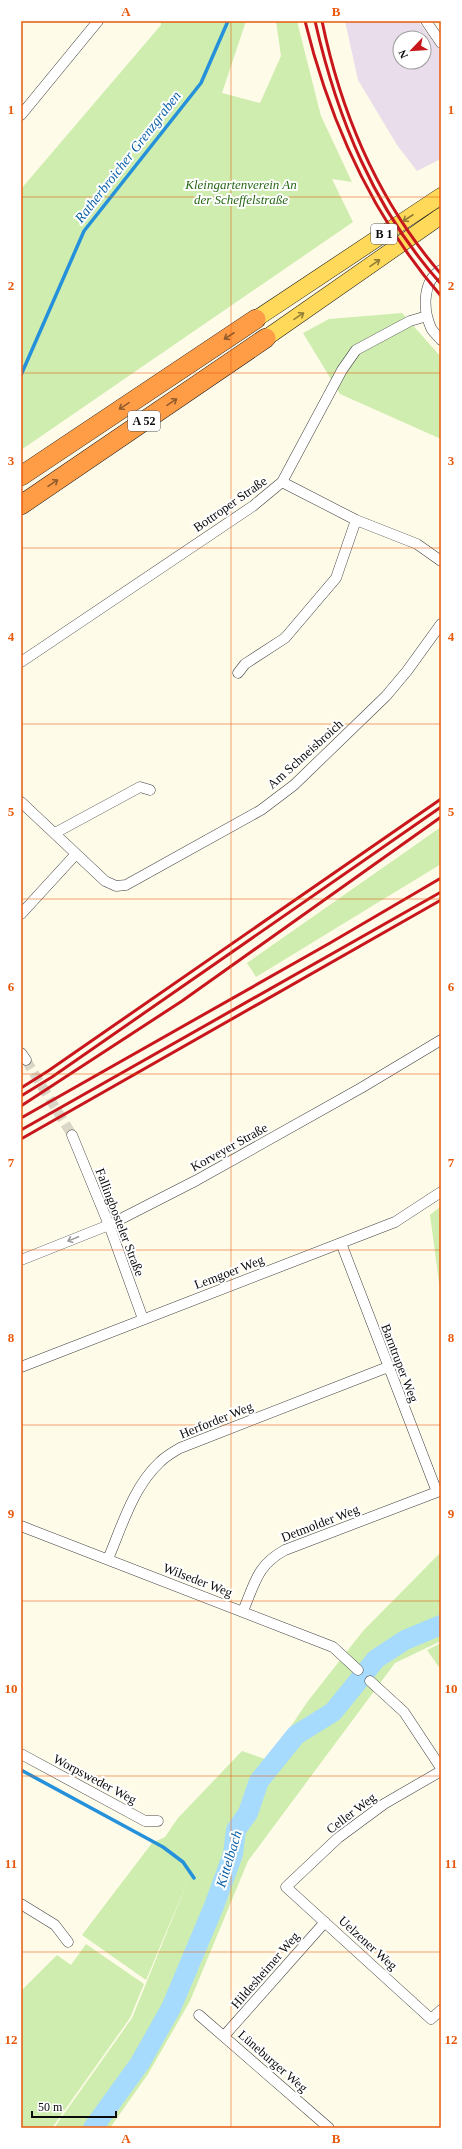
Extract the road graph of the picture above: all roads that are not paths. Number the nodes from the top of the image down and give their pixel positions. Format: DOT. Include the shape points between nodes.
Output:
graph roads {
  1 [pos="98,21"];
  2 [pos="426,21"];
  3 [pos="441,43"];
  4 [pos="21,115"];
  5 [pos="441,196"];
  6 [pos="441,216"];
  7 [pos="441,270"];
  8 [pos="427,316"];
  9 [pos="256,319"];
  10 [pos="266,338"];
  11 [pos="441,340"];
  12 [pos="21,476"];
  13 [pos="282,482"];
  14 [pos="21,505"];
  15 [pos="356,520"];
  16 [pos="441,561"];
  17 [pos="441,624"];
  18 [pos="21,662"];
  19 [pos="238,673"];
  20 [pos="150,790"];
  21 [pos="21,802"];
  22 [pos="55,833"];
  23 [pos="76,854"];
  24 [pos="21,914"];
  25 [pos="441,1040"];
  26 [pos="72,1135"];
  27 [pos="441,1192"];
  28 [pos="109,1225"];
  29 [pos="341,1243"];
  30 [pos="21,1260"];
  31 [pos="143,1319"];
  32 [pos="21,1367"];
  33 [pos="388,1367"];
  34 [pos="437,1492"];
  35 [pos="21,1526"];
  36 [pos="108,1559"];
  37 [pos="243,1611"];
  38 [pos="358,1670"];
  39 [pos="370,1681"];
  40 [pos="21,1754"];
  41 [pos="441,1768"];
  42 [pos="441,1771"];
  43 [pos="158,1821"];
  44 [pos="286,1887"];
  45 [pos="21,1904"];
  46 [pos="325,1922"];
  47 [pos="68,1942"];
  48 [pos="441,2010"];
  49 [pos="199,2015"];
  50 [pos="224,2036"];
  51 [pos="328,2128"];
  1 -- 4 [label="street"];
  2 -- 3 [label="street"];
  5 -- 9 [label="main road, B 1, one-way"];
  10 -- 6 [label="main road, B 1, one-way"];
  7 -- 8 [label="street" via="432,279 428,288"];
  8 -- 11 [label="street" via="432,330"];
  8 -- 13 [label="street, Bottroper Straße" via="410,321 353,353"];
  9 -- 12 [label="highway, A 52, one-way"];
  14 -- 10 [label="highway, A 52, one-way"];
  13 -- 15 [label="street"];
  13 -- 18 [label="street, Bottroper Straße" via="253,506"];
  15 -- 16 [label="street" via="417,544"];
  15 -- 19 [label="street" via="336,578 285,638 245,664"];
  17 -- 23 [label="street, Am Schneisbroich" via="386,696 294,785 261,810 126,885 116,886 105,881"];
  20 -- 22 [label="street" via="140,787"];
  21 -- 22 [label="street, Am Schneisbroich"];
  22 -- 23 [label="street, Am Schneisbroich"];
  23 -- 24 [label="street"];
  25 -- 28 [label="street, Korveyer Straße" via="291,1127"];
  26 -- 28 [label="street, Fallingbosteler Straße"];
  27 -- 29 [label="street, Lemgoer Weg" via="395,1222"];
  28 -- 30 [label="street, Korveyer Straße, one-way"];
  28 -- 31 [label="street, Fallingbosteler Straße"];
  29 -- 31 [label="street, Lemgoer Weg"];
  29 -- 33 [label="street, Barntruper Weg"];
  31 -- 32 [label="street, Lemgoer Weg"];
  33 -- 34 [label="street, Barntruper Weg"];
  33 -- 36 [label="street, Herforder Weg" via="180,1448 161,1461 146,1477 136,1495"];
  34 -- 37 [label="street, Detmolder Weg" via="272,1557 261,1571"];
  35 -- 36 [label="street, Wilseder Weg"];
  36 -- 37 [label="street, Wilseder Weg"];
  37 -- 38 [label="street, Wilseder Weg" via="333,1647"];
  39 -- 41 [label="street" via="404,1712"];
  40 -- 43 [label="street, Worpsweder Weg" via="145,1821"];
  42 -- 44 [label="street, Celler Weg" via="384,1804 338,1838"];
  44 -- 46 [label="street, Uelzener Weg"];
  45 -- 47 [label="street" via="55,1925"];
  46 -- 48 [label="street, Uelzener Weg" via="431,2018"];
  46 -- 50 [label="street, Hildesheimer Weg"];
  49 -- 50 [label="street, Lüneburger Weg"];
  50 -- 51 [label="street, Lüneburger Weg"];
}
